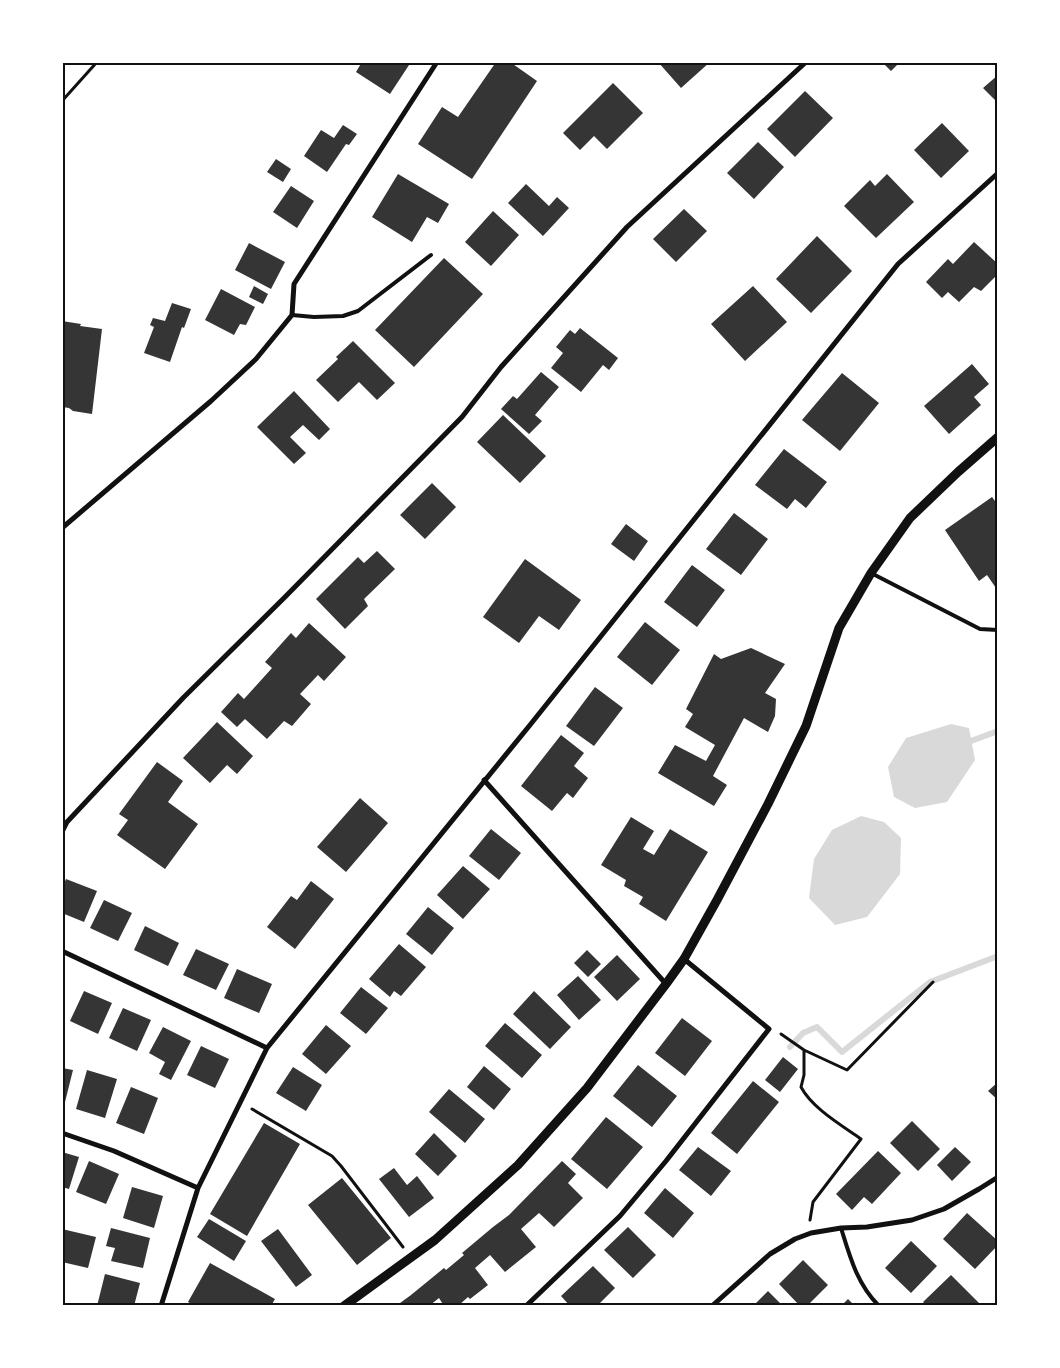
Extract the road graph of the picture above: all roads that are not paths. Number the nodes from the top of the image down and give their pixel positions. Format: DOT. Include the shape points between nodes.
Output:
graph roads {
  1 [pos="437,62"];
  2 [pos="806,62"];
  3 [pos="998,173"];
  4 [pos="431,255"];
  5 [pos="292,315"];
  6 [pos="998,436"];
  7 [pos="62,528"];
  8 [pos="870,573"];
  9 [pos="998,630"];
  10 [pos="484,780"];
  11 [pos="65,821"];
  12 [pos="62,832"];
  13 [pos="62,951"];
  14 [pos="684,959"];
  15 [pos="666,984"];
  16 [pos="267,1048"];
  17 [pos="62,1133"];
  18 [pos="998,1176"];
  19 [pos="198,1188"];
  20 [pos="841,1228"];
  21 [pos="161,1306"];
  22 [pos="344,1306"];
  23 [pos="526,1306"];
  24 [pos="712,1306"];
  25 [pos="879,1306"];
  1 -- 5 [label="street" via="294,284"];
  2 -- 11 [label="street" via="627,227 500,367 462,417"];
  3 -- 10 [label="street" via="898,264"];
  4 -- 5 [label="lane" via="358,311 343,316"];
  5 -- 7 [label="street" via="256,359 211,401"];
  6 -- 8 [label="street" via="910,518"];
  8 -- 9 [label="lane" via="980,629"];
  8 -- 14 [label="street" via="839,628 802,735"];
  10 -- 15 [label="street"];
  10 -- 16 [label="street"];
  11 -- 12 [label="street"];
  13 -- 16 [label="street"];
  14 -- 15 [label="street"];
  14 -- 23 [label="street" via="769,1029 620,1216"];
  15 -- 22 [label="street" via="587,1088 518,1165 435,1240"];
  16 -- 19 [label="street"];
  17 -- 19 [label="street" via="114,1151"];
  18 -- 20 [label="street" via="944,1209 912,1220"];
  19 -- 21 [label="street"];
  20 -- 24 [label="street" via="811,1233 770,1254"];
  20 -- 25 [label="lane" via="854,1268"];
}
